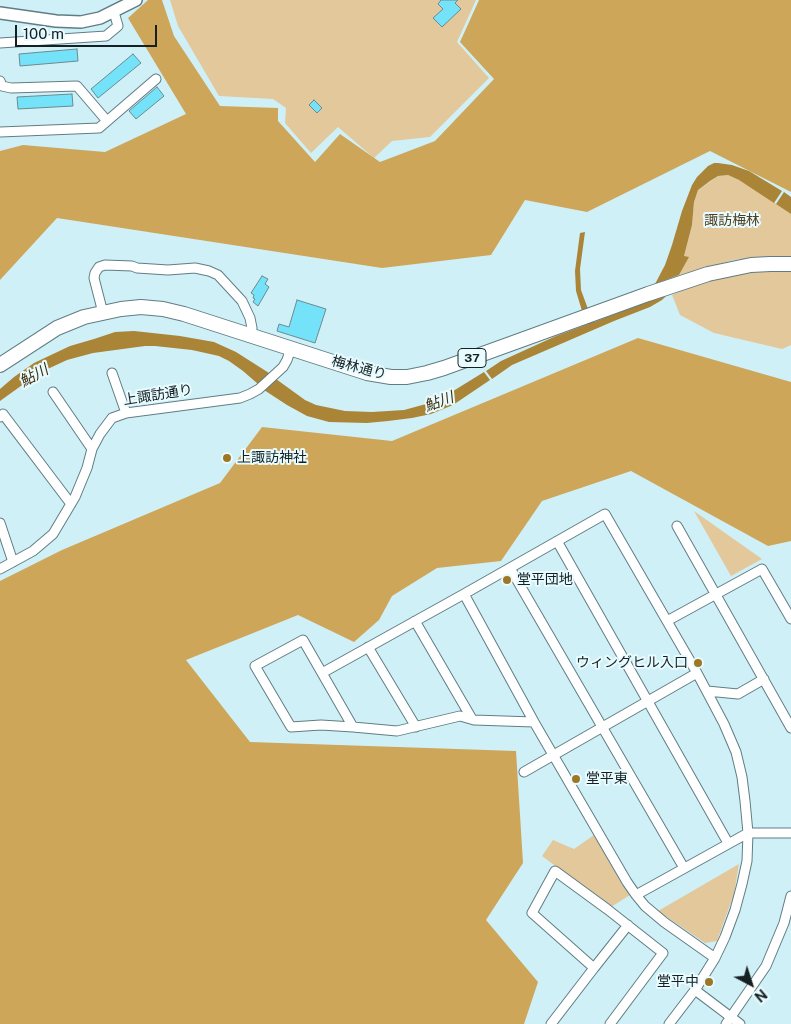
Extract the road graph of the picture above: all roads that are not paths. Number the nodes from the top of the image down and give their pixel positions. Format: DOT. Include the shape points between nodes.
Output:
graph roads {
  1 [pos="136,0"];
  2 [pos="114,12"];
  3 [pos="0,13"];
  4 [pos="0,43"];
  5 [pos="156,79"];
  6 [pos="0,81"];
  7 [pos="107,121"];
  8 [pos="0,132"];
  9 [pos="791,264"];
  10 [pos="102,312"];
  11 [pos="251,335"];
  12 [pos="291,348"];
  13 [pos="0,365"];
  14 [pos="112,373"];
  15 [pos="54,392"];
  16 [pos="126,413"];
  17 [pos="0,417"];
  18 [pos="92,449"];
  19 [pos="71,504"];
  20 [pos="0,523"];
  21 [pos="677,526"];
  22 [pos="557,542"];
  23 [pos="13,562"];
  24 [pos="510,568"];
  25 [pos="0,569"];
  26 [pos="464,594"];
  27 [pos="716,595"];
  28 [pos="791,620"];
  29 [pos="415,621"];
  30 [pos="667,621"];
  31 [pos="368,647"];
  32 [pos="322,673"];
  33 [pos="697,673"];
  34 [pos="764,680"];
  35 [pos="707,691"];
  36 [pos="648,701"];
  37 [pos="472,719"];
  38 [pos="534,722"];
  39 [pos="790,724"];
  40 [pos="416,726"];
  41 [pos="353,727"];
  42 [pos="602,727"];
  43 [pos="554,755"];
  44 [pos="524,772"];
  45 [pos="748,833"];
  46 [pos="791,833"];
  47 [pos="728,843"];
  48 [pos="684,868"];
  49 [pos="636,895"];
  50 [pos="791,896"];
  51 [pos="628,925"];
  52 [pos="715,958"];
  53 [pos="594,968"];
  54 [pos="695,990"];
  55 [pos="728,1021"];
  56 [pos="551,1024"];
  57 [pos="610,1024"];
  58 [pos="669,1024"];
  59 [pos="740,1024"];
  1 -- 2 [label="street"];
  2 -- 3 [label="street" via="80,22"];
  2 -- 4 [label="street" via="118,26 106,36"];
  5 -- 7 [label="street"];
  6 -- 7 [label="street" via="2,86 11,88 77,86"];
  7 -- 8 [label="street" via="99,128"];
  9 -- 12 [label="main road, 梅林通り / 37" via="752,265 708,274 427,373 391,377 367,373"];
  10 -- 11 [label="main road, 梅林通り / 37" via="121,308 163,309"];
  10 -- 11 [label="street" via="94,278 99,267 195,268 218,274 242,302 250,318"];
  10 -- 13 [label="main road, 梅林通り / 37" via="57,328"];
  11 -- 12 [label="main road, 梅林通り / 37"];
  12 -- 16 [label="street, 上諏訪通り" via="283,367 259,389 240,398"];
  14 -- 16 [label="street"];
  15 -- 18 [label="street"];
  16 -- 18 [label="street, 上諏訪通り" via="112,418"];
  17 -- 19 [label="street" via="3,414"];
  18 -- 19 [label="street, 上諏訪通り"];
  19 -- 23 [label="street, 上諏訪通り" via="53,534"];
  20 -- 23 [label="street"];
  21 -- 27 [label="street"];
  22 -- 24 [label="street"];
  22 -- 30 [label="street" via="605,514"];
  22 -- 36 [label="street"];
  23 -- 25 [label="street, 上諏訪通り"];
  24 -- 26 [label="street"];
  24 -- 42 [label="street"];
  26 -- 29 [label="street"];
  26 -- 38 [label="street"];
  27 -- 28 [label="street" via="762,569"];
  27 -- 30 [label="street"];
  27 -- 34 [label="street"];
  29 -- 31 [label="street"];
  29 -- 37 [label="street"];
  30 -- 33 [label="street"];
  31 -- 32 [label="street"];
  31 -- 40 [label="street"];
  32 -- 41 [label="street"];
  32 -- 41 [label="street" via="303,640 255,666 291,727 321,724"];
  33 -- 35 [label="street"];
  33 -- 36 [label="street"];
  34 -- 35 [label="street" via="738,694"];
  34 -- 39 [label="street"];
  35 -- 45 [label="street" via="736,752"];
  36 -- 42 [label="street"];
  36 -- 47 [label="street"];
  37 -- 38 [label="street"];
  37 -- 40 [label="street" via="460,716"];
  38 -- 43 [label="street"];
  40 -- 41 [label="street" via="397,731"];
  42 -- 43 [label="street"];
  42 -- 48 [label="street"];
  43 -- 44 [label="street"];
  43 -- 49 [label="street"];
  45 -- 46 [label="street"];
  45 -- 47 [label="street"];
  45 -- 52 [label="street" via="742,884 732,919"];
  47 -- 48 [label="street"];
  48 -- 49 [label="street"];
  49 -- 52 [label="street" via="664,922"];
  50 -- 55 [label="street" via="766,966"];
  51 -- 53 [label="street"];
  51 -- 53 [label="street" via="555,871 532,913"];
  51 -- 57 [label="street" via="663,953"];
  52 -- 54 [label="street"];
  53 -- 56 [label="street"];
  54 -- 55 [label="street"];
  54 -- 58 [label="street"];
  55 -- 59 [label="street"];
}
